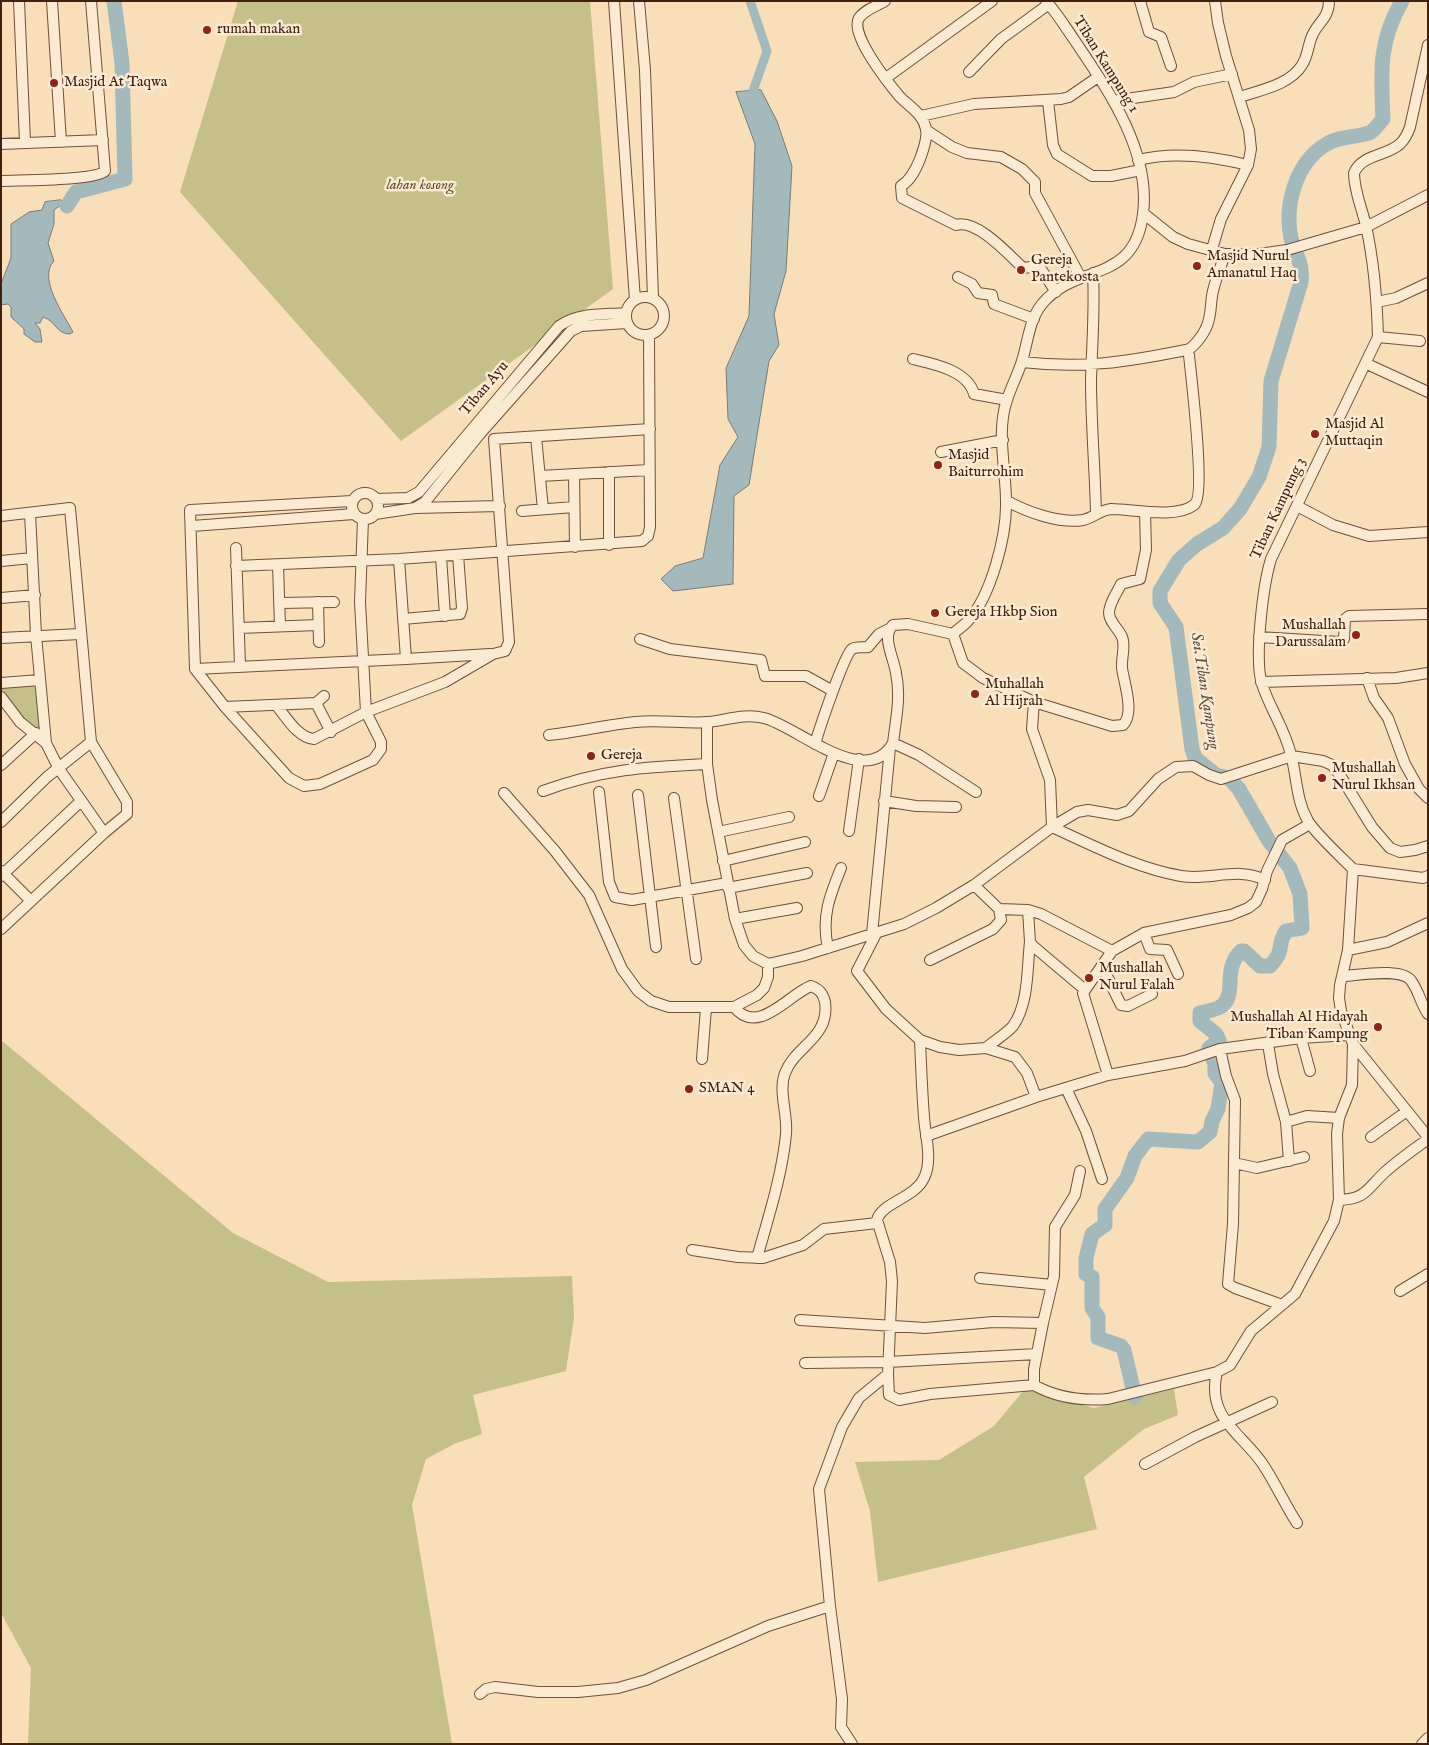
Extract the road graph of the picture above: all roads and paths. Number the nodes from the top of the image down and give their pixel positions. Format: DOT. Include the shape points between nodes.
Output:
graph roads {
  1 [pos="19,1"];
  2 [pos="52,1"];
  3 [pos="91,1"];
  4 [pos="614,1"];
  5 [pos="639,1"];
  6 [pos="885,1"];
  7 [pos="992,1"];
  8 [pos="1140,1"];
  9 [pos="1215,1"];
  10 [pos="1329,1"];
  11 [pos="1047,3"];
  12 [pos="1428,45"];
  13 [pos="1170,66"];
  14 [pos="969,72"];
  15 [pos="1232,74"];
  16 [pos="1098,77"];
  17 [pos="886,78"];
  18 [pos="1240,97"];
  19 [pos="1048,101"];
  20 [pos="1113,101"];
  21 [pos="921,116"];
  22 [pos="926,130"];
  23 [pos="103,140"];
  24 [pos="25,142"];
  25 [pos="61,142"];
  26 [pos="1,144"];
  27 [pos="1248,164"];
  28 [pos="1139,165"];
  29 [pos="1,181"];
  30 [pos="1428,195"];
  31 [pos="1143,213"];
  32 [pos="1366,227"];
  33 [pos="1212,249"];
  34 [pos="1225,254"];
  35 [pos="1093,273"];
  36 [pos="958,277"];
  37 [pos="1081,278"];
  38 [pos="1428,283"];
  39 [pos="1056,292"];
  40 [pos="653,298"];
  41 [pos="635,300"];
  42 [pos="1377,302"];
  43 [pos="627,318"];
  44 [pos="1034,319"];
  45 [pos="649,335"];
  46 [pos="1378,337"];
  47 [pos="1420,341"];
  48 [pos="1186,350"];
  49 [pos="913,359"];
  50 [pos="1022,362"];
  51 [pos="1367,364"];
  52 [pos="1092,365"];
  53 [pos="1428,392"];
  54 [pos="1006,400"];
  55 [pos="650,429"];
  56 [pos="478,435"];
  57 [pos="536,437"];
  58 [pos="494,439"];
  59 [pos="1003,440"];
  60 [pos="941,452"];
  61 [pos="649,470"];
  62 [pos="609,472"];
  63 [pos="574,474"];
  64 [pos="540,476"];
  65 [pos="376,499"];
  66 [pos="352,501"];
  67 [pos="1006,501"];
  68 [pos="500,506"];
  69 [pos="574,506"];
  70 [pos="1297,506"];
  71 [pos="415,508"];
  72 [pos="543,509"];
  73 [pos="522,511"];
  74 [pos="1145,512"];
  75 [pos="30,513"];
  76 [pos="1096,513"];
  77 [pos="375,514"];
  78 [pos="1,516"];
  79 [pos="359,517"];
  80 [pos="192,526"];
  81 [pos="1428,532"];
  82 [pos="609,545"];
  83 [pos="574,547"];
  84 [pos="236,548"];
  85 [pos="502,551"];
  86 [pos="458,554"];
  87 [pos="441,556"];
  88 [pos="32,558"];
  89 [pos="399,559"];
  90 [pos="1,560"];
  91 [pos="360,560"];
  92 [pos="236,566"];
  93 [pos="278,566"];
  94 [pos="34,595"];
  95 [pos="1,598"];
  96 [pos="318,602"];
  97 [pos="334,602"];
  98 [pos="280,603"];
  99 [pos="1428,614"];
  100 [pos="445,616"];
  101 [pos="403,619"];
  102 [pos="318,625"];
  103 [pos="280,626"];
  104 [pos="239,628"];
  105 [pos="889,629"];
  106 [pos="80,634"];
  107 [pos="953,634"];
  108 [pos="36,635"];
  109 [pos="1,638"];
  110 [pos="1259,638"];
  111 [pos="640,639"];
  112 [pos="319,642"];
  113 [pos="492,654"];
  114 [pos="406,658"];
  115 [pos="363,662"];
  116 [pos="240,666"];
  117 [pos="195,669"];
  118 [pos="1428,673"];
  119 [pos="1367,678"];
  120 [pos="40,680"];
  121 [pos="1261,682"];
  122 [pos="1,683"];
  123 [pos="833,690"];
  124 [pos="1,697"];
  125 [pos="1034,702"];
  126 [pos="277,706"];
  127 [pos="225,707"];
  128 [pos="366,712"];
  129 [pos="707,722"];
  130 [pos="331,732"];
  131 [pos="36,733"];
  132 [pos="549,735"];
  133 [pos="91,742"];
  134 [pos="46,744"];
  135 [pos="815,744"];
  136 [pos="892,746"];
  137 [pos="834,752"];
  138 [pos="1292,756"];
  139 [pos="3,759"];
  140 [pos="859,759"];
  141 [pos="707,764"];
  142 [pos="58,769"];
  143 [pos="543,791"];
  144 [pos="599,792"];
  145 [pos="976,792"];
  146 [pos="504,793"];
  147 [pos="638,795"];
  148 [pos="818,796"];
  149 [pos="674,798"];
  150 [pos="1428,798"];
  151 [pos="884,800"];
  152 [pos="81,801"];
  153 [pos="956,807"];
  154 [pos="789,817"];
  155 [pos="1,822"];
  156 [pos="1310,824"];
  157 [pos="1052,827"];
  158 [pos="849,831"];
  159 [pos="718,832"];
  160 [pos="104,833"];
  161 [pos="805,842"];
  162 [pos="1428,846"];
  163 [pos="723,861"];
  164 [pos="842,868"];
  165 [pos="1353,868"];
  166 [pos="807,872"];
  167 [pos="2,874"];
  168 [pos="1428,876"];
  169 [pos="1264,880"];
  170 [pos="974,885"];
  171 [pos="728,886"];
  172 [pos="686,891"];
  173 [pos="649,897"];
  174 [pos="30,901"];
  175 [pos="797,908"];
  176 [pos="999,909"];
  177 [pos="1028,910"];
  178 [pos="735,920"];
  179 [pos="1428,923"];
  180 [pos="1,929"];
  181 [pos="1144,933"];
  182 [pos="874,934"];
  183 [pos="1030,942"];
  184 [pos="656,947"];
  185 [pos="828,948"];
  186 [pos="1348,950"];
  187 [pos="1112,951"];
  188 [pos="696,959"];
  189 [pos="930,960"];
  190 [pos="768,964"];
  191 [pos="1102,966"];
  192 [pos="1178,974"];
  193 [pos="1344,976"];
  194 [pos="1084,989"];
  195 [pos="1152,994"];
  196 [pos="734,1007"];
  197 [pos="706,1008"];
  198 [pos="1428,1014"];
  199 [pos="1301,1038"];
  200 [pos="920,1040"];
  201 [pos="1351,1040"];
  202 [pos="1268,1044"];
  203 [pos="986,1048"];
  204 [pos="1213,1051"];
  205 [pos="702,1059"];
  206 [pos="1310,1071"];
  207 [pos="1108,1074"];
  208 [pos="1066,1088"];
  209 [pos="1036,1097"];
  210 [pos="1407,1111"];
  211 [pos="1339,1118"];
  212 [pos="1286,1122"];
  213 [pos="926,1136"];
  214 [pos="1371,1137"];
  215 [pos="1428,1138"];
  216 [pos="1304,1157"];
  217 [pos="1289,1161"];
  218 [pos="1234,1164"];
  219 [pos="1080,1171"];
  220 [pos="1102,1179"];
  221 [pos="1339,1200"];
  222 [pos="877,1222"];
  223 [pos="692,1250"];
  224 [pos="757,1258"];
  225 [pos="1428,1274"];
  226 [pos="980,1278"];
  227 [pos="1052,1285"];
  228 [pos="1400,1291"];
  229 [pos="1282,1305"];
  230 [pos="800,1320"];
  231 [pos="1043,1323"];
  232 [pos="889,1326"];
  233 [pos="1037,1354"];
  234 [pos="888,1362"];
  235 [pos="805,1363"];
  236 [pos="1217,1372"];
  237 [pos="888,1374"];
  238 [pos="1034,1385"];
  239 [pos="1272,1402"];
  240 [pos="1226,1422"];
  241 [pos="1145,1464"];
  242 [pos="1297,1523"];
  243 [pos="830,1606"];
  244 [pos="480,1694"];
  245 [pos="1428,1738"];
  246 [pos="852,1744"];
  247 [pos="1422,1744"];
  1 -- 24 [label="street"];
  2 -- 25 [label="street"];
  3 -- 23 [label="street"];
  4 -- 41 [label="street"];
  5 -- 40 [label="street" via="645,70"];
  6 -- 17 [label="street" via="863,14 857,28 866,49"];
  7 -- 17 [label="street"];
  8 -- 13 [label="street" via="1149,32 1161,37"];
  9 -- 15 [label="street"];
  10 -- 18 [label="street" via="1325,19 1315,31 1305,60 1294,75"];
  11 -- 14 [label="street" via="1001,39"];
  11 -- 16 [label="street, Tiban Kampung 1"];
  12 -- 32 [label="street, Tiban Kampung 3" via="1406,137 1391,150 1364,162 1354,173"];
  15 -- 18 [label="street"];
  15 -- 20 [label="street" via="1194,82 1174,92"];
  16 -- 19 [label="street" via="1069,97"];
  16 -- 20 [label="street, Tiban Kampung 1"];
  17 -- 21 [label="street" via="901,98"];
  18 -- 27 [label="street" via="1250,130"];
  19 -- 21 [label="street" via="974,104"];
  19 -- 28 [label="street" via="1057,154 1092,176 1112,176"];
  20 -- 28 [label="street, Tiban Kampung 1"];
  21 -- 22 [label="street"];
  22 -- 37 [label="street" via="952,147 1001,157 1030,176 1036,185 1035,193"];
  22 -- 39 [label="street" via="919,160 912,176 900,190 902,198 956,225 964,223 979,231 1023,268 1039,266"];
  23 -- 25 [label="street"];
  23 -- 29 [label="street" via="106,168 102,174"];
  24 -- 25 [label="street"];
  24 -- 26 [label="street"];
  27 -- 28 [label="street" via="1221,158 1170,155"];
  27 -- 33 [label="street" via="1221,219"];
  28 -- 31 [label="street, Tiban Kampung 1"];
  30 -- 32 [label="street"];
  31 -- 33 [label="street" via="1173,237"];
  31 -- 35 [label="street, Tiban Kampung 1" via="1129,253 1121,261"];
  32 -- 34 [label="street" via="1287,250"];
  32 -- 42 [label="street, Tiban Kampung 3"];
  33 -- 34 [label="street"];
  34 -- 48 [label="street" via="1212,292 1211,317 1206,329"];
  35 -- 37 [label="street, Tiban Kampung 1"];
  35 -- 52 [label="street"];
  36 -- 44 [label="street" via="972,284 978,293 992,295 994,304"];
  37 -- 39 [label="street, Tiban Kampung 1"];
  38 -- 42 [label="street" via="1401,297"];
  39 -- 44 [label="street, Tiban Kampung 1" via="1042,304"];
  40 -- 41 [label="street" via="647,296"];
  40 -- 45 [label="street" via="663,307 664,321 656,332"];
  41 -- 43 [label="street"];
  42 -- 46 [label="street, Tiban Kampung 3"];
  43 -- 45 [label="street" via="636,333"];
  43 -- 56 [label="street, Tiban Ayu" via="581,326 571,331"];
  43 -- 65 [label="street, Tiban Ayu" via="581,315 568,319 419,492 408,498"];
  44 -- 50 [label="street, Tiban Kampung 1"];
  45 -- 55 [label="street"];
  46 -- 47 [label="street"];
  46 -- 51 [label="street, Tiban Kampung 3"];
  48 -- 52 [label="street"];
  48 -- 74 [label="street" via="1196,422 1198,501 1188,508"];
  49 -- 54 [label="street" via="932,363 963,377 971,383 974,394"];
  50 -- 52 [label="street"];
  50 -- 54 [label="street, Tiban Kampung 1"];
  51 -- 53 [label="street"];
  51 -- 70 [label="street, Tiban Kampung 3"];
  52 -- 76 [label="street"];
  54 -- 59 [label="street, Tiban Kampung 1"];
  55 -- 57 [label="street"];
  55 -- 61 [label="street"];
  56 -- 58 [label="street"];
  56 -- 71 [label="street, Tiban Ayu" via="425,502"];
  57 -- 58 [label="street"];
  57 -- 64 [label="street"];
  58 -- 68 [label="street"];
  59 -- 60 [label="street"];
  59 -- 67 [label="street, Tiban Kampung 1"];
  61 -- 62 [label="street"];
  61 -- 82 [label="street" via="648,536 642,541"];
  62 -- 63 [label="street"];
  62 -- 82 [label="street"];
  63 -- 64 [label="street"];
  63 -- 69 [label="street"];
  64 -- 72 [label="street"];
  65 -- 66 [label="street" via="361,493"];
  65 -- 77 [label="street" via="378,509"];
  66 -- 79 [label="street"];
  66 -- 80 [label="street" via="190,510"];
  67 -- 76 [label="street" via="1037,515 1076,521"];
  67 -- 107 [label="street, Tiban Kampung 1" via="996,565 968,621"];
  68 -- 71 [label="street"];
  68 -- 85 [label="street"];
  69 -- 72 [label="street"];
  69 -- 83 [label="street"];
  70 -- 81 [label="street" via="1332,525 1369,536"];
  70 -- 110 [label="street, Tiban Kampung 3" via="1266,576"];
  71 -- 77 [label="street"];
  72 -- 73 [label="street"];
  74 -- 76 [label="street" via="1108,510"];
  74 -- 125 [label="street" via="1146,550 1140,579 1121,584 1109,610 1122,636 1127,722 1112,726"];
  75 -- 78 [label="street"];
  75 -- 88 [label="street"];
  75 -- 106 [label="street" via="70,508"];
  77 -- 79 [label="street"];
  79 -- 80 [label="street"];
  79 -- 91 [label="street"];
  80 -- 117 [label="street"];
  82 -- 83 [label="street"];
  83 -- 85 [label="street"];
  84 -- 92 [label="street"];
  85 -- 86 [label="street"];
  85 -- 113 [label="street" via="509,642 505,651"];
  86 -- 87 [label="street"];
  86 -- 100 [label="street" via="462,610 458,615"];
  87 -- 89 [label="street"];
  87 -- 100 [label="street"];
  88 -- 90 [label="street"];
  88 -- 94 [label="street"];
  89 -- 91 [label="street"];
  89 -- 101 [label="street"];
  91 -- 93 [label="street"];
  91 -- 115 [label="street"];
  92 -- 93 [label="street"];
  92 -- 104 [label="street"];
  93 -- 98 [label="street"];
  94 -- 95 [label="street"];
  94 -- 108 [label="street"];
  96 -- 97 [label="street"];
  96 -- 98 [label="street"];
  96 -- 102 [label="street"];
  98 -- 103 [label="street"];
  99 -- 110 [label="street" via="1348,616 1344,639 1339,642"];
  100 -- 101 [label="street"];
  101 -- 114 [label="street"];
  102 -- 103 [label="street"];
  102 -- 112 [label="street"];
  103 -- 104 [label="street"];
  104 -- 116 [label="street"];
  105 -- 107 [label="street" via="893,625 908,624"];
  105 -- 123 [label="street" via="879,634 868,647 850,650"];
  105 -- 136 [label="street" via="888,642 900,698"];
  106 -- 108 [label="street"];
  106 -- 133 [label="street"];
  107 -- 125 [label="street" via="960,656 969,668"];
  108 -- 109 [label="street"];
  108 -- 120 [label="street"];
  110 -- 121 [label="street, Tiban Kampung 3"];
  111 -- 123 [label="street" via="670,649 761,660 765,676 806,676"];
  113 -- 114 [label="street"];
  113 -- 128 [label="street" via="445,682"];
  114 -- 115 [label="street"];
  115 -- 116 [label="street"];
  115 -- 128 [label="street"];
  116 -- 117 [label="street"];
  117 -- 127 [label="street"];
  118 -- 119 [label="street"];
  119 -- 121 [label="street"];
  119 -- 150 [label="street" via="1374,698 1388,718 1404,764"];
  120 -- 122 [label="street"];
  120 -- 134 [label="street"];
  121 -- 138 [label="street, Tiban Kampung 3" via="1283,728"];
  123 -- 135 [label="street"];
  124 -- 131 [label="street" via="20,722"];
  125 -- 157 [label="street" via="1032,728 1050,780"];
  126 -- 127 [label="street"];
  126 -- 130 [label="street" via="308,738"];
  126 -- 130 [label="street" via="320,699"];
  127 -- 128 [label="street" via="289,778 299,785 311,786 376,758 381,742"];
  128 -- 130 [label="street"];
  129 -- 132 [label="street" via="635,722"];
  129 -- 135 [label="street" via="757,716"];
  129 -- 141 [label="street"];
  131 -- 134 [label="street"];
  131 -- 139 [label="street"];
  133 -- 142 [label="street"];
  133 -- 160 [label="street" via="128,806 127,814"];
  134 -- 142 [label="street"];
  135 -- 137 [label="street"];
  136 -- 140 [label="street" via="879,758"];
  136 -- 145 [label="street" via="919,754"];
  136 -- 151 [label="street"];
  137 -- 140 [label="street"];
  137 -- 148 [label="street"];
  138 -- 156 [label="street, Tiban Kampung 3" via="1301,804"];
  138 -- 157 [label="street" via="1222,779 1209,776 1193,766 1176,767 1158,779 1129,811 1122,814 1081,811"];
  138 -- 162 [label="street" via="1332,765 1372,827 1390,848 1400,852"];
  140 -- 158 [label="street"];
  141 -- 143 [label="street" via="616,770"];
  141 -- 159 [label="street"];
  142 -- 152 [label="street"];
  142 -- 155 [label="street"];
  144 -- 173 [label="street" via="611,892 621,899"];
  146 -- 197 [label="street" via="589,895 622,969 638,991 660,1005"];
  147 -- 173 [label="street"];
  149 -- 172 [label="street"];
  151 -- 153 [label="street" via="916,806"];
  151 -- 182 [label="street"];
  152 -- 160 [label="street"];
  152 -- 167 [label="street"];
  154 -- 159 [label="street"];
  156 -- 165 [label="street, Tiban Kampung 3"];
  156 -- 169 [label="street" via="1282,840"];
  157 -- 169 [label="street" via="1124,860 1183,876 1236,873"];
  157 -- 170 [label="street"];
  159 -- 163 [label="street"];
  160 -- 174 [label="street"];
  161 -- 163 [label="street"];
  163 -- 171 [label="street"];
  164 -- 185 [label="street" via="825,916"];
  165 -- 168 [label="street" via="1423,878"];
  165 -- 186 [label="street"];
  166 -- 171 [label="street"];
  167 -- 174 [label="street"];
  169 -- 181 [label="street" via="1256,902 1248,908 1231,915"];
  170 -- 176 [label="street"];
  170 -- 182 [label="street" via="904,924"];
  171 -- 172 [label="street"];
  171 -- 178 [label="street"];
  172 -- 173 [label="street"];
  172 -- 188 [label="street"];
  173 -- 184 [label="street"];
  174 -- 180 [label="street"];
  175 -- 178 [label="street"];
  176 -- 177 [label="street"];
  176 -- 189 [label="street" via="1001,920 993,929"];
  177 -- 183 [label="street"];
  177 -- 187 [label="street" via="1046,916"];
  178 -- 190 [label="street" via="744,945 753,956"];
  179 -- 186 [label="street" via="1387,942"];
  181 -- 187 [label="street"];
  181 -- 192 [label="street" via="1150,949 1167,950"];
  182 -- 185 [label="street"];
  182 -- 200 [label="street" via="857,971 886,1008"];
  183 -- 194 [label="street"];
  183 -- 203 [label="street" via="1018,1017 1012,1027"];
  185 -- 190 [label="street"];
  186 -- 193 [label="street"];
  187 -- 191 [label="street"];
  190 -- 196 [label="street" via="764,988 757,996"];
  191 -- 194 [label="street"];
  191 -- 195 [label="street" via="1121,1005 1128,1006"];
  193 -- 198 [label="street" via="1406,975 1413,982"];
  193 -- 201 [label="street" via="1339,998"];
  194 -- 207 [label="street" via="1084,1000"];
  196 -- 197 [label="street"];
  196 -- 224 [label="street" via="740,1013 754,1017 780,1009 811,986 824,995 825,1005 824,1018 816,1036 784,1074 787,1132"];
  197 -- 205 [label="street"];
  199 -- 201 [label="street"];
  199 -- 202 [label="street"];
  199 -- 206 [label="street"];
  200 -- 203 [label="street" via="949,1049"];
  200 -- 213 [label="street"];
  201 -- 210 [label="street"];
  201 -- 211 [label="street" via="1352,1084"];
  202 -- 204 [label="street"];
  202 -- 212 [label="street"];
  203 -- 209 [label="street" via="1022,1062"];
  204 -- 207 [label="street" via="1169,1065"];
  204 -- 218 [label="street" via="1235,1100"];
  207 -- 208 [label="street"];
  208 -- 209 [label="street"];
  208 -- 220 [label="street" via="1086,1131"];
  209 -- 213 [label="street"];
  210 -- 214 [label="street"];
  210 -- 215 [label="street"];
  211 -- 212 [label="street" via="1307,1116"];
  211 -- 221 [label="street"];
  212 -- 217 [label="street"];
  213 -- 222 [label="street" via="925,1177 909,1195 881,1211"];
  215 -- 221 [label="street" via="1384,1174 1372,1189 1359,1196"];
  216 -- 217 [label="street"];
  217 -- 218 [label="street" via="1253,1168"];
  218 -- 229 [label="street" via="1232,1264 1228,1284"];
  219 -- 227 [label="street" via="1071,1204 1055,1227"];
  221 -- 229 [label="street" via="1326,1240 1295,1294"];
  222 -- 224 [label="street" via="824,1229 803,1245"];
  222 -- 232 [label="street" via="890,1262"];
  223 -- 224 [label="street"];
  225 -- 228 [label="street"];
  226 -- 227 [label="street"];
  227 -- 231 [label="street"];
  229 -- 236 [label="street" via="1251,1331 1230,1365"];
  230 -- 232 [label="street"];
  231 -- 232 [label="street" via="993,1322 925,1328"];
  231 -- 233 [label="street"];
  232 -- 234 [label="street"];
  233 -- 234 [label="street"];
  233 -- 238 [label="street"];
  234 -- 235 [label="street"];
  234 -- 237 [label="street"];
  236 -- 238 [label="street" via="1108,1399 1054,1395"];
  236 -- 240 [label="street" via="1214,1386 1217,1407"];
  237 -- 238 [label="street" via="888,1392 895,1400"];
  237 -- 243 [label="street" via="859,1398 842,1427 822,1476 819,1504"];
  239 -- 240 [label="street"];
  240 -- 241 [label="street"];
  240 -- 242 [label="street" via="1262,1464"];
  243 -- 244 [label="street" via="768,1626 646,1680 618,1688 538,1692 495,1687"];
  243 -- 246 [label="street" via="842,1700 841,1727"];
  245 -- 247 [label="street"];
}
